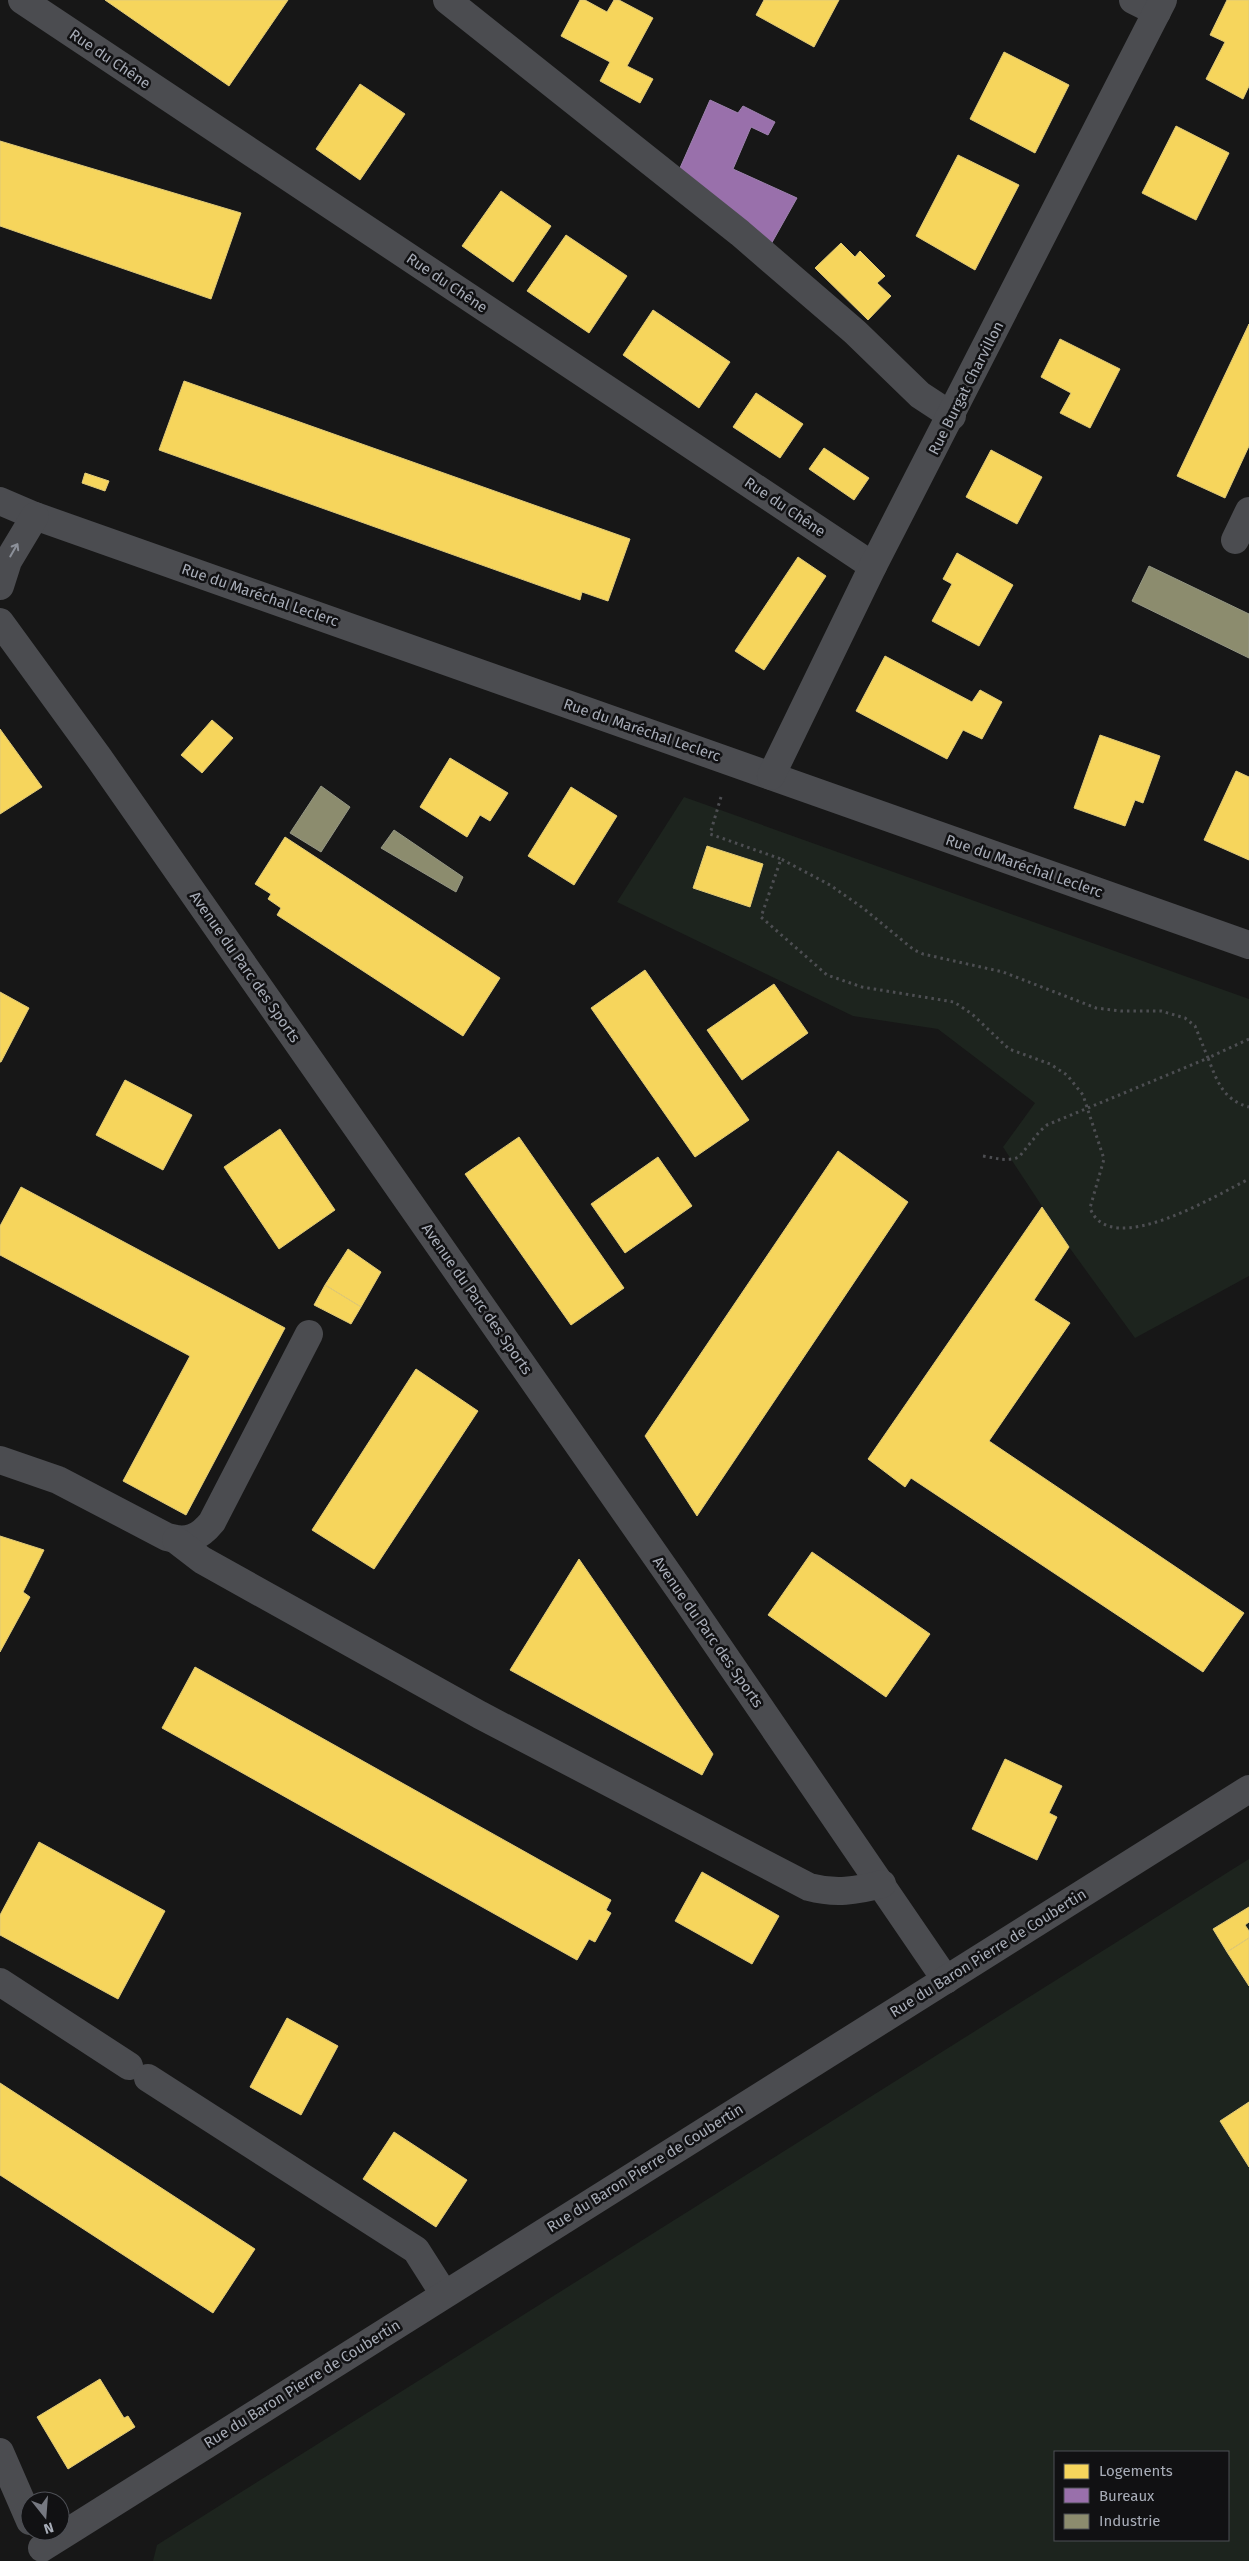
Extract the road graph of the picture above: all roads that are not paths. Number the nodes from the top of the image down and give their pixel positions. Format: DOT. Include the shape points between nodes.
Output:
graph roads {
  1 [pos="22,0"];
  2 [pos="447,0"];
  3 [pos="1151,4"];
  4 [pos="952,416"];
  5 [pos="0,501"];
  6 [pos="1249,511"];
  7 [pos="35,516"];
  8 [pos="1235,540"];
  9 [pos="873,566"];
  10 [pos="0,586"];
  11 [pos="0,618"];
  12 [pos="771,776"];
  13 [pos="1249,945"];
  14 [pos="308,1334"];
  15 [pos="0,1460"];
  16 [pos="176,1540"];
  17 [pos="1249,1789"];
  18 [pos="882,1884"];
  19 [pos="946,1980"];
  20 [pos="0,1982"];
  21 [pos="444,2294"];
  22 [pos="0,2452"];
  23 [pos="20,2498"];
  24 [pos="42,2547"];
  1 -- 9 [label="street, Rue du Chêne"];
  2 -- 4 [label="street" via="740,233 855,332 920,395"];
  3 -- 4 [label="street, Rue Burgat Charvillon"];
  4 -- 9 [label="street, Rue Burgat Charvillon"];
  5 -- 7 [label="street"];
  6 -- 8 [label="street"];
  10 -- 7 [label="street, one-way" via="8,560"];
  7 -- 12 [label="street, Rue du Maréchal Leclerc"];
  9 -- 12 [label="street, Rue Burgat Charvillon"];
  11 -- 18 [label="street, Avenue du Parc des Sports"];
  12 -- 13 [label="street, Rue du Maréchal Leclerc"];
  14 -- 16 [label="street" via="212,1522 194,1539"];
  15 -- 16 [label="street" via="58,1480"];
  16 -- 18 [label="street" via="202,1560 480,1715 809,1887 848,1892"];
  17 -- 19 [label="street, Rue du Baron Pierre de Coubertin"];
  18 -- 19 [label="street, Avenue du Parc des Sports"];
  19 -- 21 [label="street, Rue du Baron Pierre de Coubertin"];
  20 -- 21 [label="street" via="416,2250"];
  21 -- 24 [label="street, Rue du Baron Pierre de Coubertin"];
  22 -- 23 [label="street"];
}
